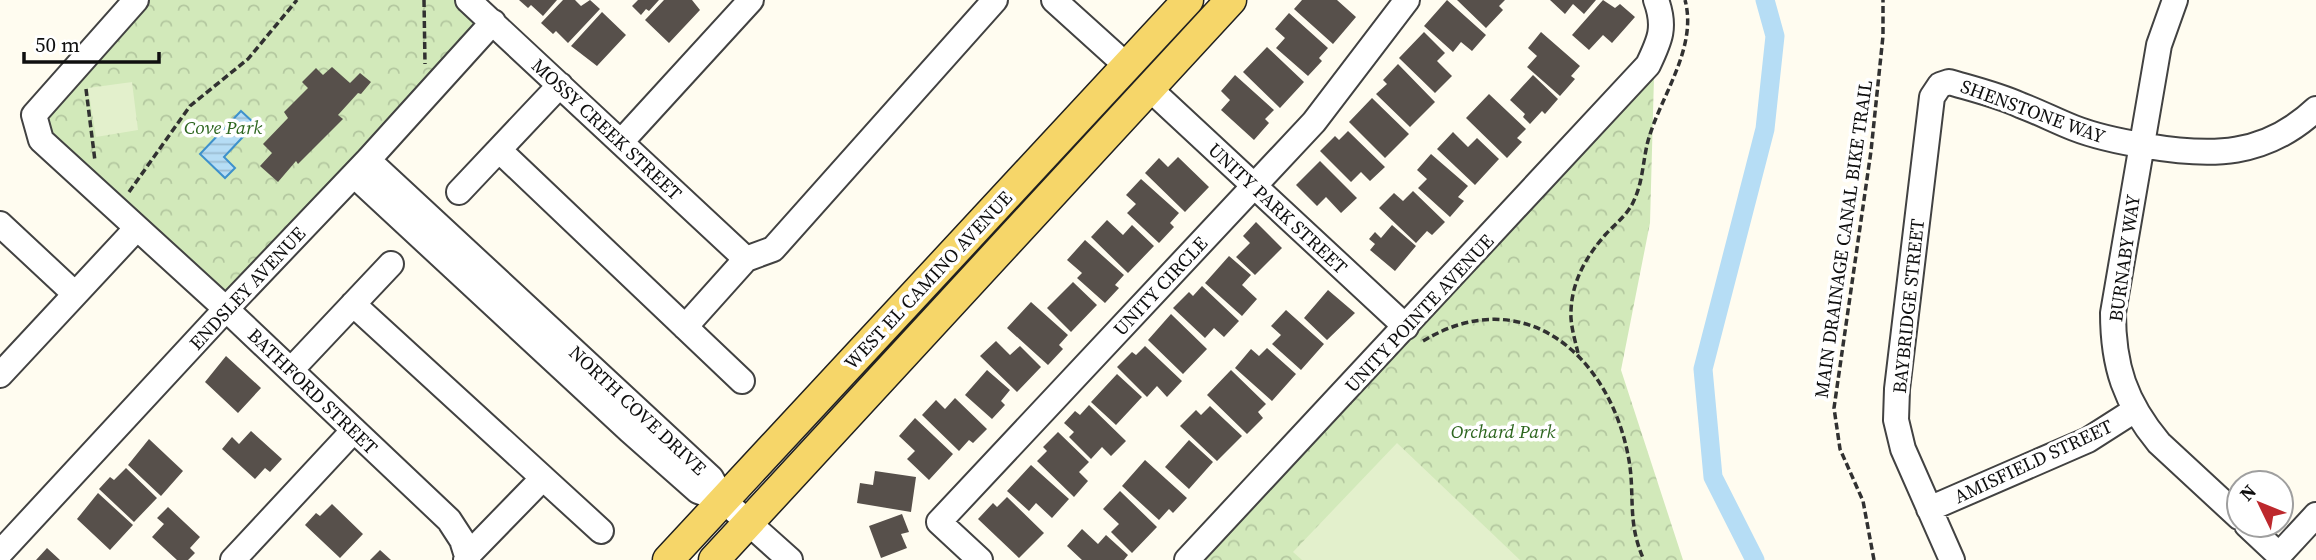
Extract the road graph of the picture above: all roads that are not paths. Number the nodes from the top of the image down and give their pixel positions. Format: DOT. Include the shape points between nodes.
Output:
graph roads {
  1 [pos="135,0"];
  2 [pos="468,0"];
  3 [pos="995,0"];
  4 [pos="1054,0"];
  5 [pos="1188,0"];
  6 [pos="1231,0"];
  7 [pos="1407,0"];
  8 [pos="1656,0"];
  9 [pos="2175,0"];
  10 [pos="746,2"];
  11 [pos="493,22"];
  12 [pos="1127,66"];
  13 [pos="560,85"];
  14 [pos="1150,89"];
  15 [pos="1931,97"];
  16 [pos="2316,109"];
  17 [pos="621,142"];
  18 [pos="2141,145"];
  19 [pos="499,150"];
  20 [pos="361,168"];
  21 [pos="1254,186"];
  22 [pos="458,191"];
  23 [pos="0,224"];
  24 [pos="137,228"];
  25 [pos="746,259"];
  26 [pos="391,264"];
  27 [pos="75,294"];
  28 [pos="353,304"];
  29 [pos="226,309"];
  30 [pos="685,327"];
  31 [pos="1400,334"];
  32 [pos="3,365"];
  33 [pos="291,370"];
  34 [pos="742,381"];
  35 [pos="2135,410"];
  36 [pos="354,430"];
  37 [pos="543,478"];
  38 [pos="723,500"];
  39 [pos="2225,504"];
  40 [pos="1929,509"];
  41 [pos="2316,514"];
  42 [pos="750,523"];
  43 [pos="601,531"];
  44 [pos="2295,537"];
  45 [pos="2262,539"];
  46 [pos="2293,539"];
  47 [pos="0,553"];
  48 [pos="466,558"];
  49 [pos="233,560"];
  50 [pos="668,560"];
  51 [pos="714,560"];
  52 [pos="790,560"];
  53 [pos="980,560"];
  54 [pos="1187,560"];
  55 [pos="1952,560"];
  1 -- 24 [label="street, BATHFORD STREET" via="34,115 41,140"];
  2 -- 11 [label="street, MOSSY CREEK STREET"];
  3 -- 25 [label="street" via="773,249"];
  4 -- 12 [label="street"];
  5 -- 12 [label="main road, WEST EL CAMINO AVENUE"];
  6 -- 14 [label="main road, WEST EL CAMINO AVENUE"];
  7 -- 21 [label="street, UNITY CIRCLE" via="1314,122"];
  8 -- 31 [label="street, UNITY POINTE AVENUE" via="1661,39 1648,65"];
  9 -- 18 [label="street, BURNABY WAY" via="2159,45"];
  10 -- 17 [label="street"];
  11 -- 13 [label="street, MOSSY CREEK STREET"];
  11 -- 20 [label="street, ENDSLEY AVENUE"];
  12 -- 38 [label="main road, WEST EL CAMINO AVENUE"];
  13 -- 17 [label="street, MOSSY CREEK STREET"];
  13 -- 19 [label="street"];
  14 -- 21 [label="street, UNITY PARK STREET"];
  14 -- 42 [label="main road, WEST EL CAMINO AVENUE"];
  15 -- 18 [label="street, SHENSTONE WAY" via="1949,82 2019,104 2075,129"];
  15 -- 40 [label="street, BAYBRIDGE STREET" via="1896,420 1903,449"];
  16 -- 18 [label="street" via="2284,133 2229,152 2193,153"];
  17 -- 25 [label="street, MOSSY CREEK STREET"];
  18 -- 35 [label="street, BURNABY WAY" via="2113,313 2119,371"];
  19 -- 22 [label="street"];
  19 -- 30 [label="street"];
  20 -- 29 [label="street, ENDSLEY AVENUE"];
  20 -- 38 [label="street, NORTH COVE DRIVE" via="679,474 698,491"];
  21 -- 31 [label="street, UNITY PARK STREET"];
  21 -- 53 [label="street, UNITY CIRCLE" via="939,522"];
  23 -- 27 [label="street"];
  24 -- 27 [label="street"];
  24 -- 29 [label="street, BATHFORD STREET"];
  25 -- 30 [label="street"];
  26 -- 28 [label="street"];
  27 -- 32 [label="street"];
  28 -- 33 [label="street"];
  28 -- 37 [label="street"];
  29 -- 33 [label="street, BATHFORD STREET"];
  29 -- 47 [label="street, ENDSLEY AVENUE"];
  30 -- 34 [label="street"];
  31 -- 54 [label="street, UNITY POINTE AVENUE"];
  33 -- 36 [label="street, BATHFORD STREET"];
  35 -- 39 [label="street, BURNABY WAY" via="2159,443"];
  35 -- 40 [label="street, AMISFIELD STREET" via="2088,440"];
  36 -- 48 [label="street, BATHFORD STREET" via="449,520 462,540"];
  36 -- 49 [label="street"];
  37 -- 43 [label="street"];
  37 -- 48 [label="street"];
  38 -- 42 [label="street, NORTH COVE DRIVE"];
  38 -- 50 [label="main road, WEST EL CAMINO AVENUE"];
  40 -- 55 [label="street, BAYBRIDGE STREET"];
  41 -- 44 [label="street"];
  42 -- 51 [label="main road, WEST EL CAMINO AVENUE"];
  42 -- 52 [label="street, NORTH COVE DRIVE"];
  45 -- 46 [label="street" via="2279,555"];
}
